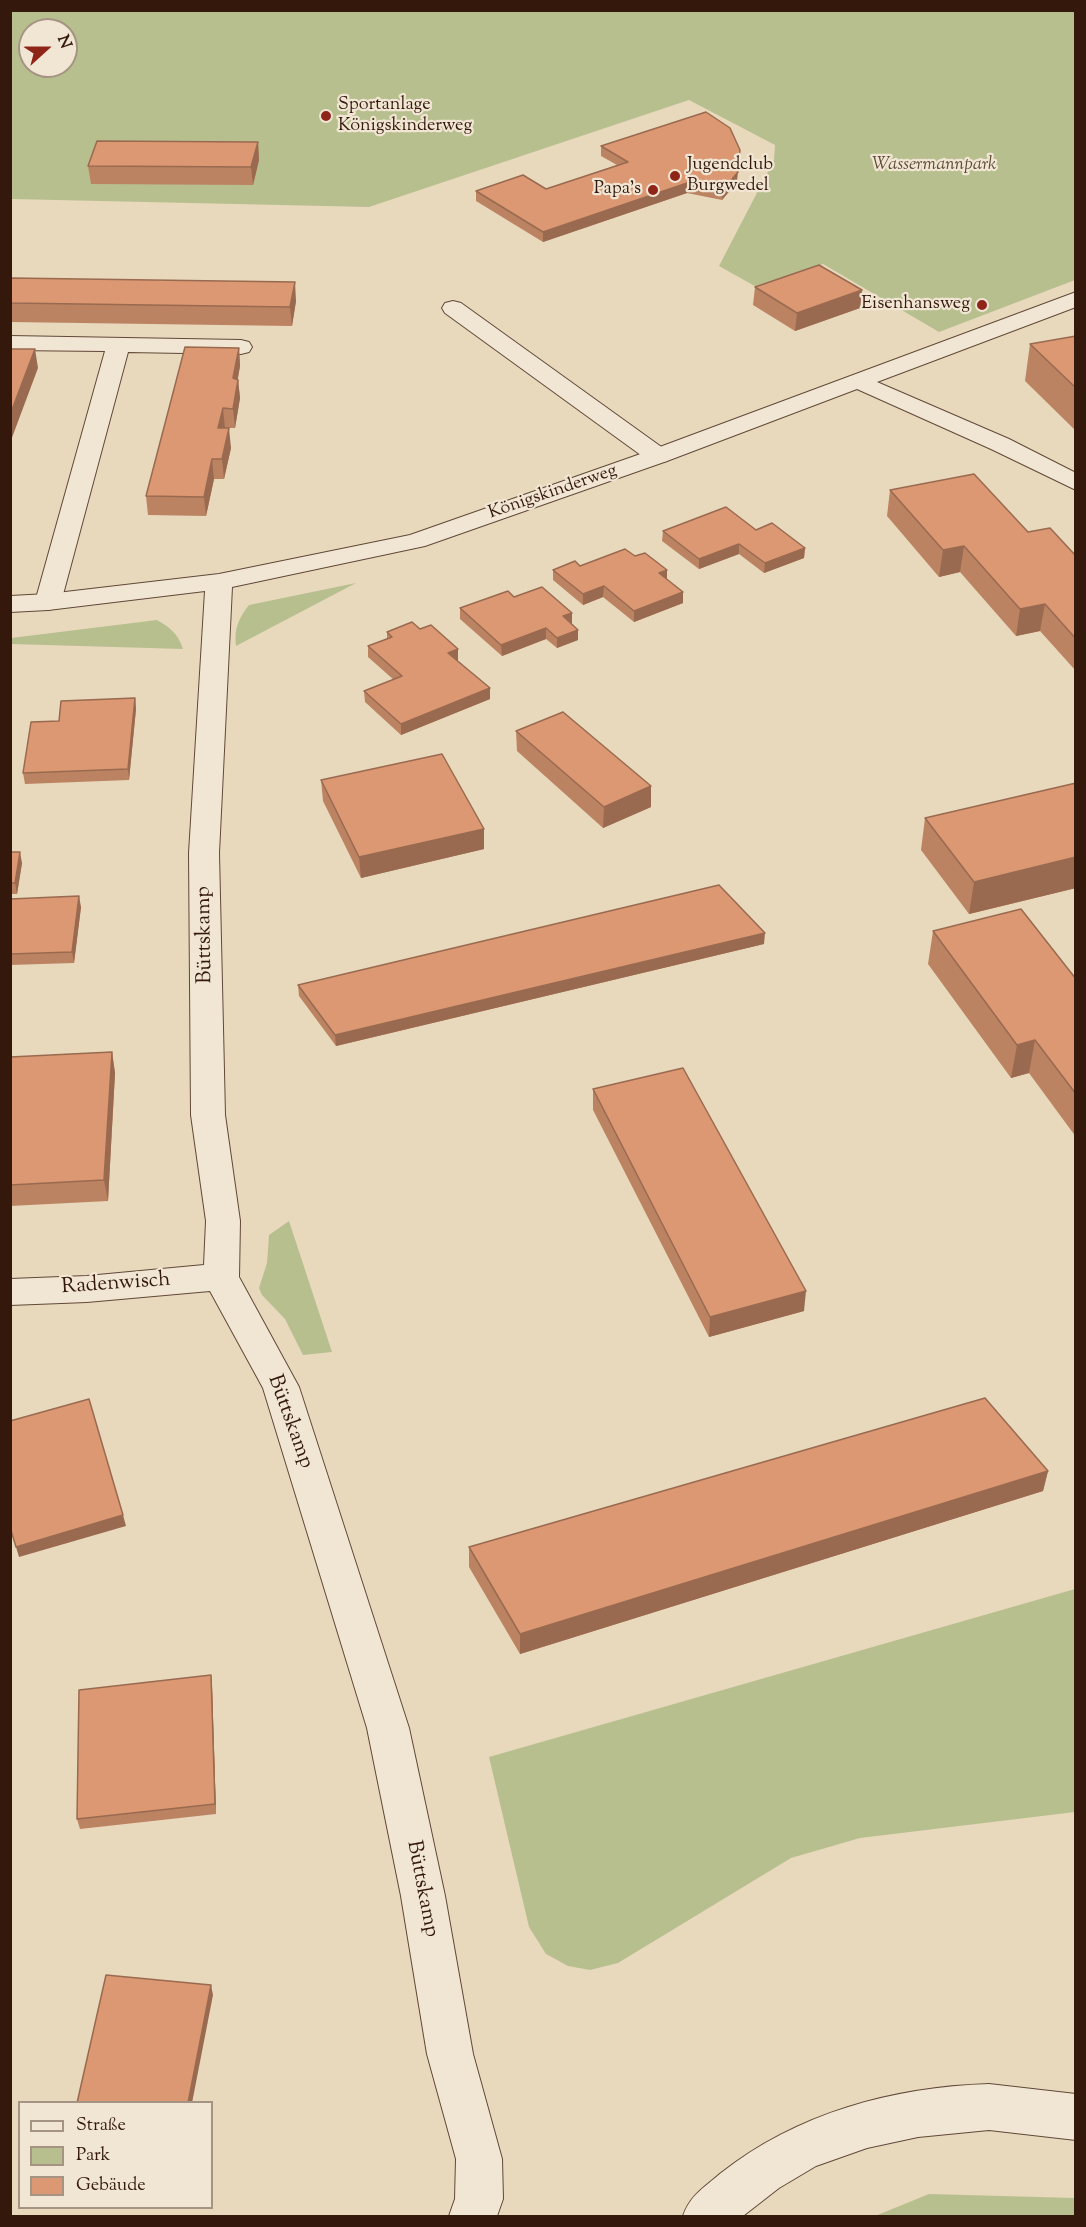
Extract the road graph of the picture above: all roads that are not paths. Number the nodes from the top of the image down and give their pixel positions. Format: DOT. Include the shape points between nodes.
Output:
graph roads {
  1 [pos="1076,299"];
  2 [pos="453,308"];
  3 [pos="10,343"];
  4 [pos="118,345"];
  5 [pos="241,347"];
  6 [pos="859,382"];
  7 [pos="658,456"];
  8 [pos="1076,483"];
  9 [pos="219,582"];
  10 [pos="48,602"];
  11 [pos="10,604"];
  12 [pos="221,1277"];
  13 [pos="10,1292"];
  14 [pos="1076,2116"];
  15 [pos="472,2217"];
  16 [pos="707,2217"];
  1 -- 6 [label="street, Königskinderweg"];
  2 -- 7 [label="street"];
  3 -- 4 [label="street"];
  4 -- 5 [label="street"];
  4 -- 10 [label="street"];
  6 -- 7 [label="street, Königskinderweg"];
  6 -- 8 [label="street" via="1000,444"];
  7 -- 9 [label="street, Königskinderweg" via="416,541"];
  9 -- 10 [label="street, Königskinderweg"];
  9 -- 12 [label="street, Büttskamp" via="204,853 208,1115 223,1221"];
  10 -- 11 [label="street, Königskinderweg"];
  12 -- 13 [label="street, Radenwisch"];
  12 -- 15 [label="street, Büttskamp" via="281,1387 388,1728 450,2054 479,2158 479,2199"];
  14 -- 16 [label="street" via="990,2107 919,2113 851,2130 799,2149 747,2181"];
}
